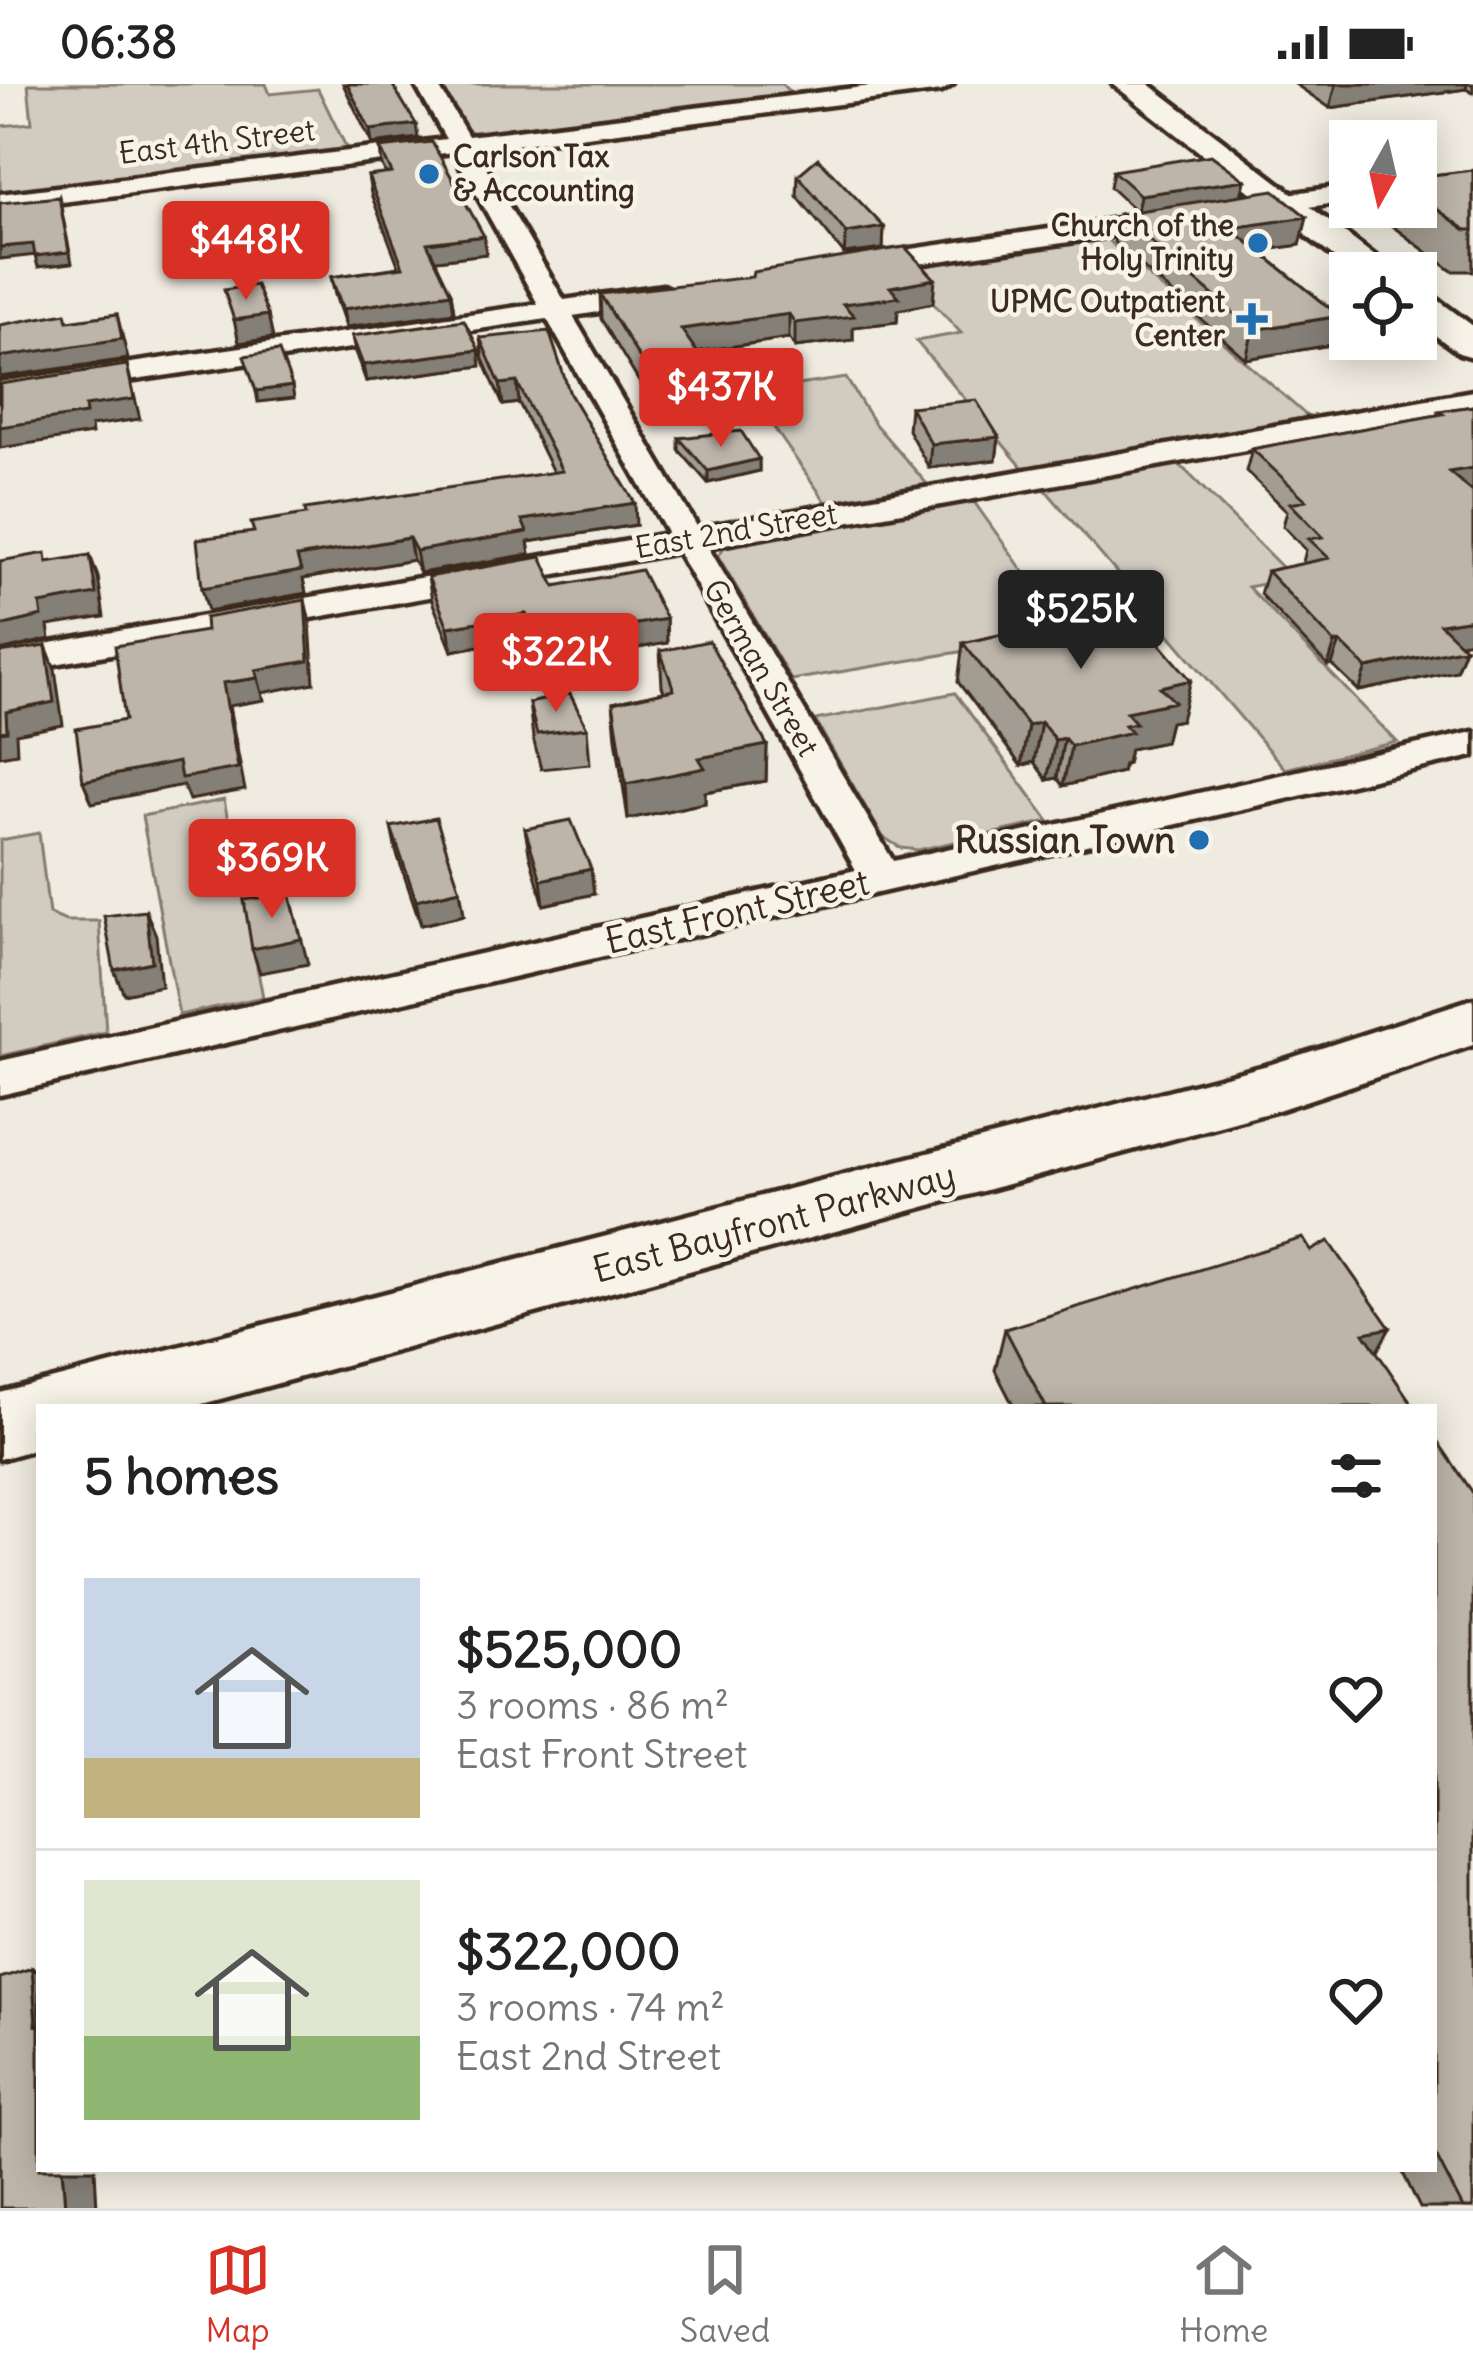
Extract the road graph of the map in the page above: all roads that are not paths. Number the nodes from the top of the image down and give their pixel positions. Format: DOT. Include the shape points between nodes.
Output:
graph roads {
  1 [pos="426,84"];
  2 [pos="942,84"];
  3 [pos="1129,84"];
  4 [pos="462,145"];
  5 [pos="1329,196"];
  6 [pos="0,202"];
  7 [pos="1285,202"];
  8 [pos="1350,252"];
  9 [pos="834,269"];
  10 [pos="692,290"];
  11 [pos="556,310"];
  12 [pos="1437,318"];
  13 [pos="1473,345"];
  14 [pos="0,391"];
  15 [pos="1473,400"];
  16 [pos="687,540"];
  17 [pos="0,663"];
  18 [pos="1473,744"];
  19 [pos="882,878"];
  20 [pos="1473,1022"];
  21 [pos="0,1078"];
  22 [pos="81,1404"];
  23 [pos="36,1416"];
  24 [pos="0,1426"];
  1 -- 4 [label="street, German Street"];
  2 -- 4 [label="street, East 4th Street"];
  3 -- 7 [label="main road"];
  4 -- 6 [label="street, East 4th Street"];
  4 -- 11 [label="street, German Street"];
  5 -- 7 [label="street"];
  7 -- 8 [label="main road"];
  7 -- 9 [label="street"];
  10 -- 11 [label="street"];
  11 -- 14 [label="street"];
  11 -- 16 [label="street, German Street"];
  12 -- 13 [label="main road"];
  15 -- 16 [label="street, East 2nd Street"];
  16 -- 17 [label="street, East 2nd Street"];
  16 -- 19 [label="street, German Street"];
  18 -- 19 [label="street, East Front Street"];
  19 -- 21 [label="street, East Front Street"];
  20 -- 22 [label="main road, East Bayfront Parkway" via="1275,1088"];
  23 -- 24 [label="main road"];
}
